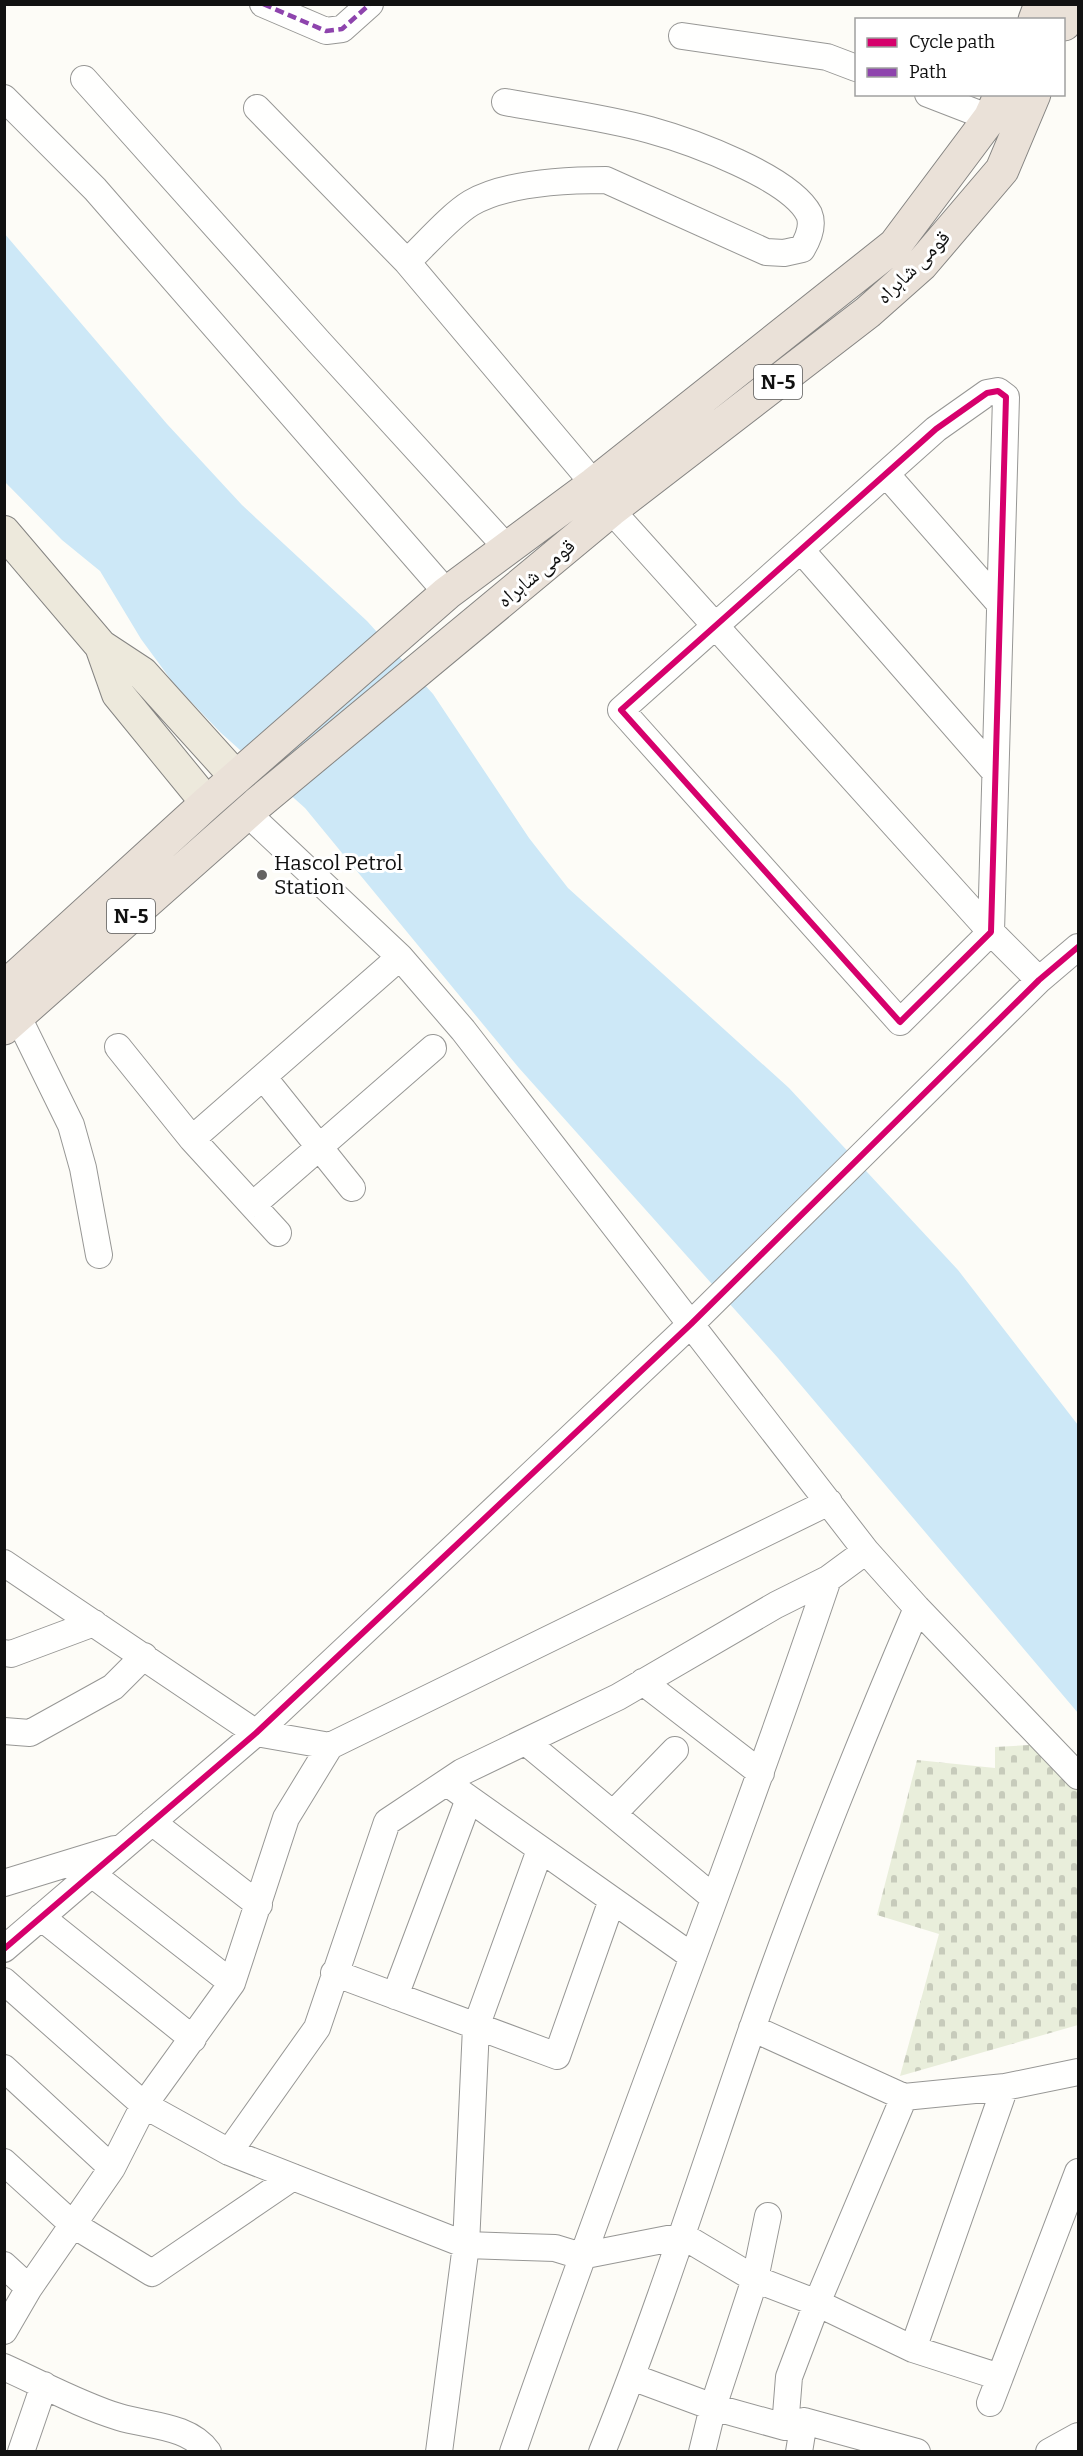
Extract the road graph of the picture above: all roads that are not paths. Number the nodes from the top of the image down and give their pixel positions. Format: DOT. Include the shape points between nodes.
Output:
graph roads {
  1 [pos="263,4"];
  2 [pos="370,4"];
  3 [pos="1072,4"];
  4 [pos="1065,22"];
  5 [pos="682,36"];
  6 [pos="855,68"];
  7 [pos="84,79"];
  8 [pos="939,96"];
  9 [pos="1033,96"];
  10 [pos="4,98"];
  11 [pos="505,102"];
  12 [pos="995,106"];
  13 [pos="257,108"];
  14 [pos="407,262"];
  15 [pos="845,285"];
  16 [pos="868,312"];
  17 [pos="886,475"];
  18 [pos="603,497"];
  19 [pos="4,532"];
  20 [pos="508,549"];
  21 [pos="801,550"];
  22 [pos="447,593"];
  23 [pos="1000,604"];
  24 [pos="716,624"];
  25 [pos="101,645"];
  26 [pos="241,772"];
  27 [pos="995,772"];
  28 [pos="207,803"];
  29 [pos="252,809"];
  30 [pos="991,932"];
  31 [pos="1078,947"];
  32 [pos="400,957"];
  33 [pos="1039,980"];
  34 [pos="4,988"];
  35 [pos="9,1016"];
  36 [pos="118,1047"];
  37 [pos="433,1048"];
  38 [pos="264,1078"];
  39 [pos="192,1139"];
  40 [pos="319,1147"];
  41 [pos="352,1188"];
  42 [pos="254,1204"];
  43 [pos="278,1233"];
  44 [pos="99,1255"];
  45 [pos="691,1324"];
  46 [pos="829,1502"];
  47 [pos="866,1551"];
  48 [pos="4,1563"];
  49 [pos="828,1579"];
  50 [pos="917,1608"];
  51 [pos="94,1623"];
  52 [pos="4,1653"];
  53 [pos="144,1656"];
  54 [pos="643,1682"];
  55 [pos="4,1731"];
  56 [pos="256,1732"];
  57 [pos="526,1742"];
  58 [pos="330,1746"];
  59 [pos="675,1750"];
  60 [pos="761,1773"];
  61 [pos="1078,1776"];
  62 [pos="447,1783"];
  63 [pos="469,1798"];
  64 [pos="613,1814"];
  65 [pos="152,1822"];
  66 [pos="124,1846"];
  67 [pos="540,1850"];
  68 [pos="92,1874"];
  69 [pos="4,1883"];
  70 [pos="714,1898"];
  71 [pos="612,1900"];
  72 [pos="259,1905"];
  73 [pos="41,1917"];
  74 [pos="4,1948"];
  75 [pos="693,1957"];
  76 [pos="334,1973"];
  77 [pos="4,1981"];
  78 [pos="232,1983"];
  79 [pos="395,1996"];
  80 [pos="476,2027"];
  81 [pos="752,2028"];
  82 [pos="193,2039"];
  83 [pos="4,2068"];
  84 [pos="1078,2072"];
  85 [pos="1005,2087"];
  86 [pos="904,2097"];
  87 [pos="144,2105"];
  88 [pos="229,2152"];
  89 [pos="4,2162"];
  90 [pos="112,2168"];
  91 [pos="1078,2172"];
  92 [pos="293,2177"];
  93 [pos="768,2216"];
  94 [pos="72,2224"];
  95 [pos="683,2236"];
  96 [pos="466,2245"];
  97 [pos="581,2256"];
  98 [pos="4,2265"];
  99 [pos="755,2279"];
  100 [pos="29,2288"];
  101 [pos="817,2303"];
  102 [pos="4,2331"];
  103 [pos="913,2349"];
  104 [pos="4,2367"];
  105 [pos="632,2377"];
  106 [pos="1000,2377"];
  107 [pos="44,2385"];
  108 [pos="990,2403"];
  109 [pos="713,2407"];
  110 [pos="795,2424"];
  111 [pos="1078,2436"];
  112 [pos="205,2449"];
  113 [pos="21,2451"];
  114 [pos="439,2451"];
  115 [pos="513,2451"];
  116 [pos="602,2451"];
  117 [pos="702,2451"];
  118 [pos="799,2451"];
  119 [pos="910,2451"];
  120 [pos="1049,2451"];
  1 -- 2 [label="street" via="326,31 342,28"];
  3 -- 4 [label="highway"];
  5 -- 6 [label="street" via="826,57"];
  7 -- 20 [label="street"];
  8 -- 12 [label="street"];
  9 -- 16 [label="highway, قومی شاہراہ / N-5" via="1002,170 921,265"];
  10 -- 22 [label="street" via="110,206"];
  11 -- 14 [label="street" via="649,130 725,156 794,194 810,216 810,236 802,249 766,252 606,180 576,180 503,190 471,203"];
  12 -- 15 [label="highway, قومی شاہراہ / N-5" via="895,245"];
  13 -- 14 [label="street"];
  14 -- 18 [label="street"];
  15 -- 16 [label="highway"];
  15 -- 18 [label="highway, قومی شاہراہ / N-5"];
  16 -- 18 [label="highway, قومی شاہراہ / N-5"];
  17 -- 21 [label="street"];
  17 -- 23 [label="street"];
  17 -- 23 [label="street" via="936,429 987,393 998,391 1006,397"];
  18 -- 20 [label="highway, قومی شاہراہ / N-5"];
  18 -- 24 [label="street"];
  18 -- 29 [label="highway, قومی شاہراہ / N-5" via="472,626"];
  19 -- 25 [label="main road"];
  20 -- 22 [label="highway, قومی شاہراہ / N-5"];
  21 -- 24 [label="street"];
  21 -- 27 [label="street"];
  22 -- 26 [label="highway, قومی شاہراہ / N-5"];
  23 -- 27 [label="street"];
  24 -- 30 [label="street"];
  24 -- 30 [label="street" via="621,710 629,719 900,1022"];
  25 -- 26 [label="main road" via="142,673"];
  25 -- 28 [label="main road" via="118,694"];
  26 -- 28 [label="highway, قومی شاہراہ / N-5"];
  27 -- 30 [label="street"];
  28 -- 34 [label="highway, قومی شاہراہ / N-5"];
  29 -- 32 [label="street"];
  29 -- 35 [label="highway, قومی شاہراہ / N-5"];
  30 -- 33 [label="street"];
  31 -- 33 [label="street"];
  32 -- 38 [label="street"];
  32 -- 45 [label="street" via="463,1030"];
  33 -- 45 [label="street"];
  35 -- 44 [label="street" via="71,1125 84,1168"];
  36 -- 39 [label="street"];
  37 -- 40 [label="street"];
  38 -- 39 [label="street"];
  38 -- 40 [label="street"];
  39 -- 42 [label="street"];
  40 -- 41 [label="street"];
  40 -- 42 [label="street"];
  42 -- 43 [label="street"];
  45 -- 46 [label="street"];
  45 -- 56 [label="street"];
  46 -- 47 [label="street"];
  46 -- 58 [label="street"];
  47 -- 49 [label="street"];
  47 -- 50 [label="street"];
  48 -- 51 [label="street"];
  49 -- 54 [label="street"];
  49 -- 60 [label="street"];
  50 -- 61 [label="street"];
  50 -- 81 [label="street" via="852,1761"];
  51 -- 52 [label="street" via="11,1654"];
  51 -- 53 [label="street"];
  53 -- 55 [label="street" via="113,1687 30,1733"];
  53 -- 56 [label="street"];
  54 -- 57 [label="street"];
  54 -- 60 [label="street"];
  56 -- 58 [label="street"];
  56 -- 65 [label="street"];
  57 -- 62 [label="street"];
  57 -- 64 [label="street"];
  58 -- 72 [label="street" via="286,1818"];
  59 -- 64 [label="street"];
  60 -- 70 [label="street"];
  62 -- 63 [label="street"];
  62 -- 76 [label="street" via="387,1822"];
  63 -- 67 [label="street"];
  63 -- 79 [label="street"];
  64 -- 70 [label="street"];
  65 -- 66 [label="street"];
  65 -- 72 [label="street"];
  66 -- 68 [label="street"];
  66 -- 69 [label="street"];
  67 -- 71 [label="street"];
  67 -- 80 [label="street"];
  68 -- 73 [label="street"];
  68 -- 78 [label="street"];
  70 -- 75 [label="street"];
  71 -- 75 [label="street"];
  71 -- 80 [label="street" via="557,2056"];
  72 -- 78 [label="street"];
  73 -- 74 [label="street"];
  73 -- 82 [label="street"];
  75 -- 97 [label="street"];
  76 -- 79 [label="street"];
  76 -- 88 [label="street" via="317,2028"];
  77 -- 87 [label="street"];
  78 -- 82 [label="street"];
  79 -- 80 [label="street"];
  80 -- 96 [label="street"];
  81 -- 86 [label="street"];
  81 -- 95 [label="street"];
  82 -- 87 [label="street"];
  83 -- 90 [label="street"];
  84 -- 85 [label="street"];
  85 -- 86 [label="street"];
  85 -- 103 [label="street"];
  86 -- 101 [label="street"];
  87 -- 88 [label="street"];
  87 -- 90 [label="street"];
  88 -- 92 [label="street"];
  89 -- 94 [label="street"];
  90 -- 94 [label="street"];
  91 -- 106 [label="street"];
  92 -- 94 [label="street" via="152,2273"];
  92 -- 96 [label="street"];
  93 -- 99 [label="street"];
  94 -- 100 [label="street"];
  95 -- 97 [label="street"];
  95 -- 99 [label="street"];
  95 -- 105 [label="street"];
  96 -- 97 [label="street" via="555,2248"];
  96 -- 114 [label="street"];
  97 -- 115 [label="street"];
  98 -- 100 [label="street"];
  99 -- 101 [label="street"];
  99 -- 109 [label="street"];
  100 -- 102 [label="street"];
  101 -- 103 [label="street"];
  101 -- 110 [label="street" via="789,2377"];
  103 -- 106 [label="street"];
  104 -- 107 [label="street"];
  105 -- 109 [label="street"];
  105 -- 116 [label="street"];
  106 -- 108 [label="street"];
  107 -- 112 [label="street" via="119,2417 169,2427"];
  107 -- 113 [label="street"];
  109 -- 110 [label="street"];
  109 -- 117 [label="street"];
  110 -- 118 [label="street"];
  110 -- 119 [label="street"];
  111 -- 120 [label="street"];
}
